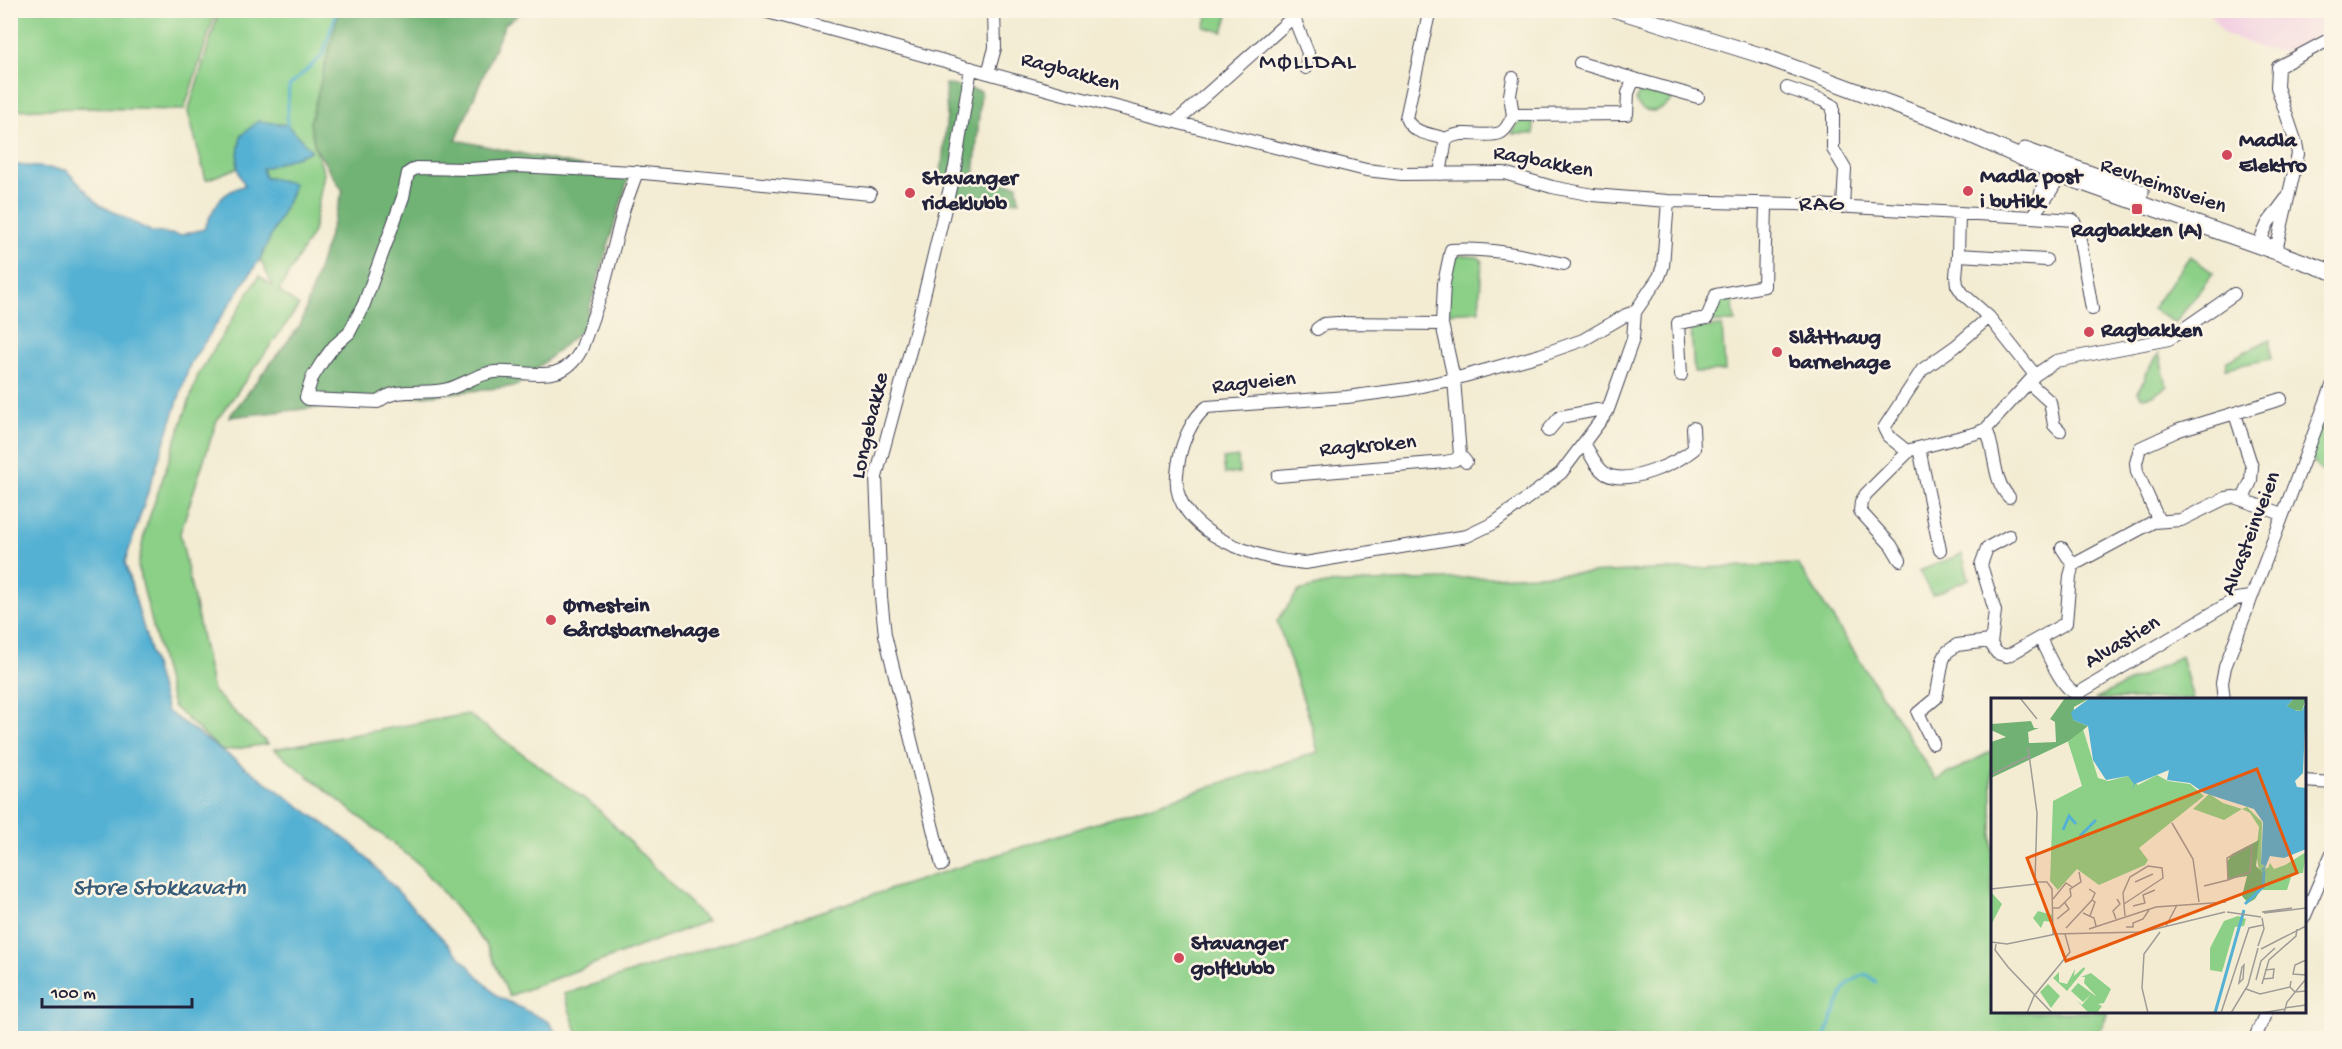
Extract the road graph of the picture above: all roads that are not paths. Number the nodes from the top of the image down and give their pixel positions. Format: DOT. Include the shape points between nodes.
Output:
graph roads {
  1 [pos="760,10"];
  2 [pos="994,10"];
  3 [pos="1616,10"];
  4 [pos="1298,14"];
  5 [pos="1428,18"];
  6 [pos="2331,39"];
  7 [pos="1581,63"];
  8 [pos="971,68"];
  9 [pos="1306,68"];
  10 [pos="988,73"];
  11 [pos="1513,78"];
  12 [pos="1634,79"];
  13 [pos="1787,88"];
  14 [pos="1698,97"];
  15 [pos="1513,116"];
  16 [pos="1177,121"];
  17 [pos="1446,139"];
  18 [pos="2055,169"];
  19 [pos="637,172"];
  20 [pos="1440,174"];
  21 [pos="870,194"];
  22 [pos="1668,201"];
  23 [pos="1766,204"];
  24 [pos="1843,207"];
  25 [pos="2034,212"];
  26 [pos="1959,213"];
  27 [pos="2269,242"];
  28 [pos="1958,255"];
  29 [pos="2046,260"];
  30 [pos="1564,264"];
  31 [pos="2331,265"];
  32 [pos="2331,272"];
  33 [pos="2234,294"];
  34 [pos="2092,309"];
  35 [pos="1635,312"];
  36 [pos="1989,317"];
  37 [pos="1442,324"];
  38 [pos="1317,329"];
  39 [pos="1681,375"];
  40 [pos="1454,379"];
  41 [pos="2032,379"];
  42 [pos="2331,386"];
  43 [pos="2281,399"];
  44 [pos="1607,412"];
  45 [pos="2235,414"];
  46 [pos="1693,428"];
  47 [pos="1986,429"];
  48 [pos="1548,431"];
  49 [pos="2060,431"];
  50 [pos="1584,443"];
  51 [pos="1914,450"];
  52 [pos="1278,476"];
  53 [pos="2009,497"];
  54 [pos="2243,499"];
  55 [pos="2282,514"];
  56 [pos="2159,521"];
  57 [pos="2009,536"];
  58 [pos="2062,548"];
  59 [pos="1940,550"];
  60 [pos="1900,560"];
  61 [pos="2073,565"];
  62 [pos="2251,597"];
  63 [pos="2040,638"];
  64 [pos="1990,641"];
  65 [pos="2224,698"];
  66 [pos="1933,743"];
  67 [pos="2306,781"];
  68 [pos="2331,783"];
  69 [pos="2331,853"];
  70 [pos="942,865"];
  71 [pos="2306,913"];
  72 [pos="2265,1013"];
  73 [pos="2255,1038"];
  1 -- 8 [label="street, Ragbakken"];
  2 -- 10 [label="street, Ragbakken" via="995,48"];
  3 -- 18 [label="main road, Revheimsveien" via="1763,56"];
  4 -- 9 [label="street" via="1308,53"];
  4 -- 16 [label="street"];
  5 -- 17 [label="street" via="1406,118 1414,129"];
  6 -- 27 [label="street" via="2278,67 2277,87 2298,154"];
  7 -- 12 [label="street"];
  8 -- 10 [label="street, Ragbakken"];
  8 -- 70 [label="street, Longebakke" via="955,167 876,477 885,635"];
  10 -- 16 [label="street, Ragbakken"];
  11 -- 15 [label="street"];
  12 -- 14 [label="street"];
  12 -- 15 [label="street" via="1628,93 1627,114"];
  13 -- 24 [label="street" via="1833,106 1833,149 1845,169"];
  15 -- 17 [label="street" via="1507,128 1498,134 1456,134"];
  16 -- 20 [label="street, Ragbakken" via="1366,170"];
  17 -- 20 [label="street"];
  18 -- 25 [label="street"];
  18 -- 27 [label="main road, Revheimsveien"];
  19 -- 19 [label="street" via="516,166 416,168 408,173 364,304 349,333 334,346 312,378 306,397 331,402 378,402 385,396 409,391 449,389 495,372 550,374 569,366 581,350 603,289"];
  19 -- 21 [label="street"];
  20 -- 22 [label="street, Ragbakken" via="1504,173 1593,195"];
  22 -- 23 [label="street, Ragbakken"];
  22 -- 35 [label="street, Ragveien" via="1659,277"];
  23 -- 24 [label="street, Ragbakken"];
  23 -- 39 [label="street" via="1764,286 1716,295 1707,318 1676,325"];
  24 -- 26 [label="street, Ragbakken"];
  25 -- 26 [label="street, Ragbakken"];
  25 -- 34 [label="street, Ragbakken" via="2073,220 2078,229"];
  26 -- 28 [label="street"];
  27 -- 31 [label="main road, Revheimsveien"];
  27 -- 32 [label="main road, Revheimsveien"];
  28 -- 29 [label="street"];
  28 -- 36 [label="street" via="1958,285"];
  30 -- 37 [label="street, Ragkroken" via="1510,252 1451,250 1444,277"];
  33 -- 41 [label="street" via="2169,339 2056,362"];
  35 -- 40 [label="street, Ragveien" via="1583,340"];
  35 -- 44 [label="street, Ragveien" via="1633,339"];
  36 -- 41 [label="street"];
  36 -- 51 [label="street" via="1922,370 1884,428 1888,436"];
  37 -- 38 [label="street" via="1337,322"];
  37 -- 40 [label="street, Ragkroken"];
  40 -- 50 [label="street, Ragveien" via="1347,397 1207,407 1180,451 1180,497 1196,522 1237,547 1278,560 1305,563 1479,531 1561,473"];
  40 -- 52 [label="street, Ragkroken" via="1463,458"];
  41 -- 47 [label="street"];
  41 -- 49 [label="street" via="2050,402 2054,425"];
  42 -- 55 [label="street, Alvasteinveien"];
  43 -- 45 [label="street"];
  44 -- 48 [label="street" via="1597,410 1560,417"];
  44 -- 50 [label="street, Ragveien"];
  45 -- 54 [label="street" via="2252,467"];
  45 -- 56 [label="street" via="2179,430 2140,448 2137,472"];
  46 -- 50 [label="street" via="1694,449 1674,463 1645,474 1608,475"];
  47 -- 51 [label="street"];
  47 -- 53 [label="street" via="2000,486"];
  51 -- 59 [label="street"];
  51 -- 60 [label="street" via="1861,502 1864,517"];
  54 -- 55 [label="street"];
  54 -- 56 [label="street" via="2226,498 2181,520"];
  55 -- 62 [label="street, Alvasteinveien"];
  56 -- 61 [label="street"];
  57 -- 64 [label="street" via="1990,545 1982,557 1995,611"];
  58 -- 61 [label="street"];
  61 -- 63 [label="street" via="2066,623"];
  62 -- 63 [label="street, Alvastien" via="2236,599 2077,694 2063,683"];
  62 -- 65 [label="street, Alvasteinveien" via="2223,676"];
  63 -- 64 [label="street" via="2007,656 1994,650"];
  64 -- 66 [label="street" via="1957,645 1945,656 1936,698 1918,713"];
  67 -- 68 [label="street"];
  69 -- 71 [label="street"];
  72 -- 73 [label="street"];
}
